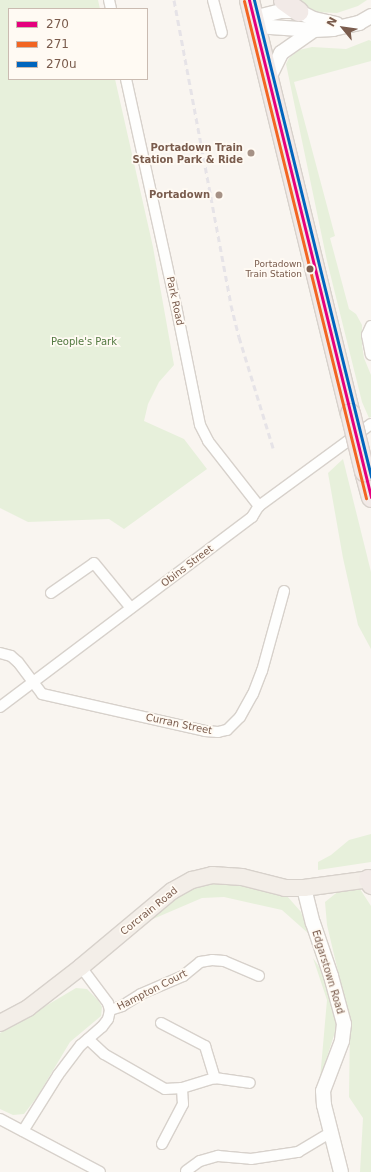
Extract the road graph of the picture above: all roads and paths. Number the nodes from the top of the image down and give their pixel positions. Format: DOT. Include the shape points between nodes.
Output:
graph roads {
  1 [pos="213,0"];
  2 [pos="283,0"];
  3 [pos="298,11"];
  4 [pos="253,15"];
  5 [pos="371,16"];
  6 [pos="345,26"];
  7 [pos="314,30"];
  8 [pos="222,33"];
  9 [pos="269,78"];
  10 [pos="126,80"];
  11 [pos="371,326"];
  12 [pos="371,355"];
  13 [pos="371,424"];
  14 [pos="371,497"];
  15 [pos="259,506"];
  16 [pos="284,591"];
  17 [pos="51,593"];
  18 [pos="131,608"];
  19 [pos="0,653"];
  20 [pos="33,683"];
  21 [pos="0,707"];
  22 [pos="370,881"];
  23 [pos="304,888"];
  24 [pos="81,968"];
  25 [pos="259,976"];
  26 [pos="110,1010"];
  27 [pos="0,1023"];
  28 [pos="161,1023"];
  29 [pos="88,1039"];
  30 [pos="216,1078"];
  31 [pos="250,1083"];
  32 [pos="182,1088"];
  33 [pos="0,1119"];
  34 [pos="23,1131"];
  35 [pos="331,1132"];
  36 [pos="162,1144"];
  37 [pos="186,1171"];
  38 [pos="100,1172"];
  39 [pos="341,1172"];
  1 -- 8 [label="street"];
  2 -- 3 [label="highway"];
  3 -- 4 [label="main road"];
  3 -- 6 [label="main road" via="324,22"];
  4 -- 7 [label="main road"];
  4 -- 9 [label="highway"];
  5 -- 6 [label="main road" via="359,23"];
  6 -- 7 [label="main road"];
  7 -- 9 [label="main road" via="281,53"];
  9 -- 14 [label="highway, bridge"];
  10 -- 15 [label="street, Park Road" via="200,425 208,441"];
  11 -- 12 [label="street" via="367,335"];
  13 -- 15 [label="street, Obins Street"];
  15 -- 18 [label="street, Obins Street" via="252,517"];
  16 -- 20 [label="street, Curran Street" via="253,694 240,717 226,730 205,731 42,694"];
  17 -- 18 [label="street" via="94,563"];
  18 -- 20 [label="street, Obins Street"];
  19 -- 20 [label="street, Curran Street" via="11,656 18,662"];
  20 -- 21 [label="street, Obins Street"];
  22 -- 23 [label="main road, Corcrain Road"];
  23 -- 24 [label="main road, Corcrain Road" via="285,888 242,877 212,875 192,880 172,891"];
  23 -- 35 [label="main road, Edgarstown Road" via="344,1024 342,1041 323,1091"];
  24 -- 26 [label="street" via="108,1003"];
  24 -- 27 [label="main road, Corcrain Road" via="28,1008"];
  25 -- 26 [label="street, Hampton Court" via="224,961 200,962 183,976"];
  26 -- 29 [label="street" via="108,1019 102,1027"];
  28 -- 30 [label="street" via="205,1046"];
  29 -- 32 [label="street" via="104,1054 147,1080 165,1089"];
  29 -- 34 [label="street" via="58,1074"];
  30 -- 31 [label="street"];
  30 -- 32 [label="street"];
  32 -- 36 [label="street" via="183,1104"];
  33 -- 34 [label="street"];
  34 -- 38 [label="street"];
  35 -- 37 [label="street" via="298,1152 251,1159 218,1156 200,1161"];
  35 -- 39 [label="main road, Edgarstown Road"];
}
